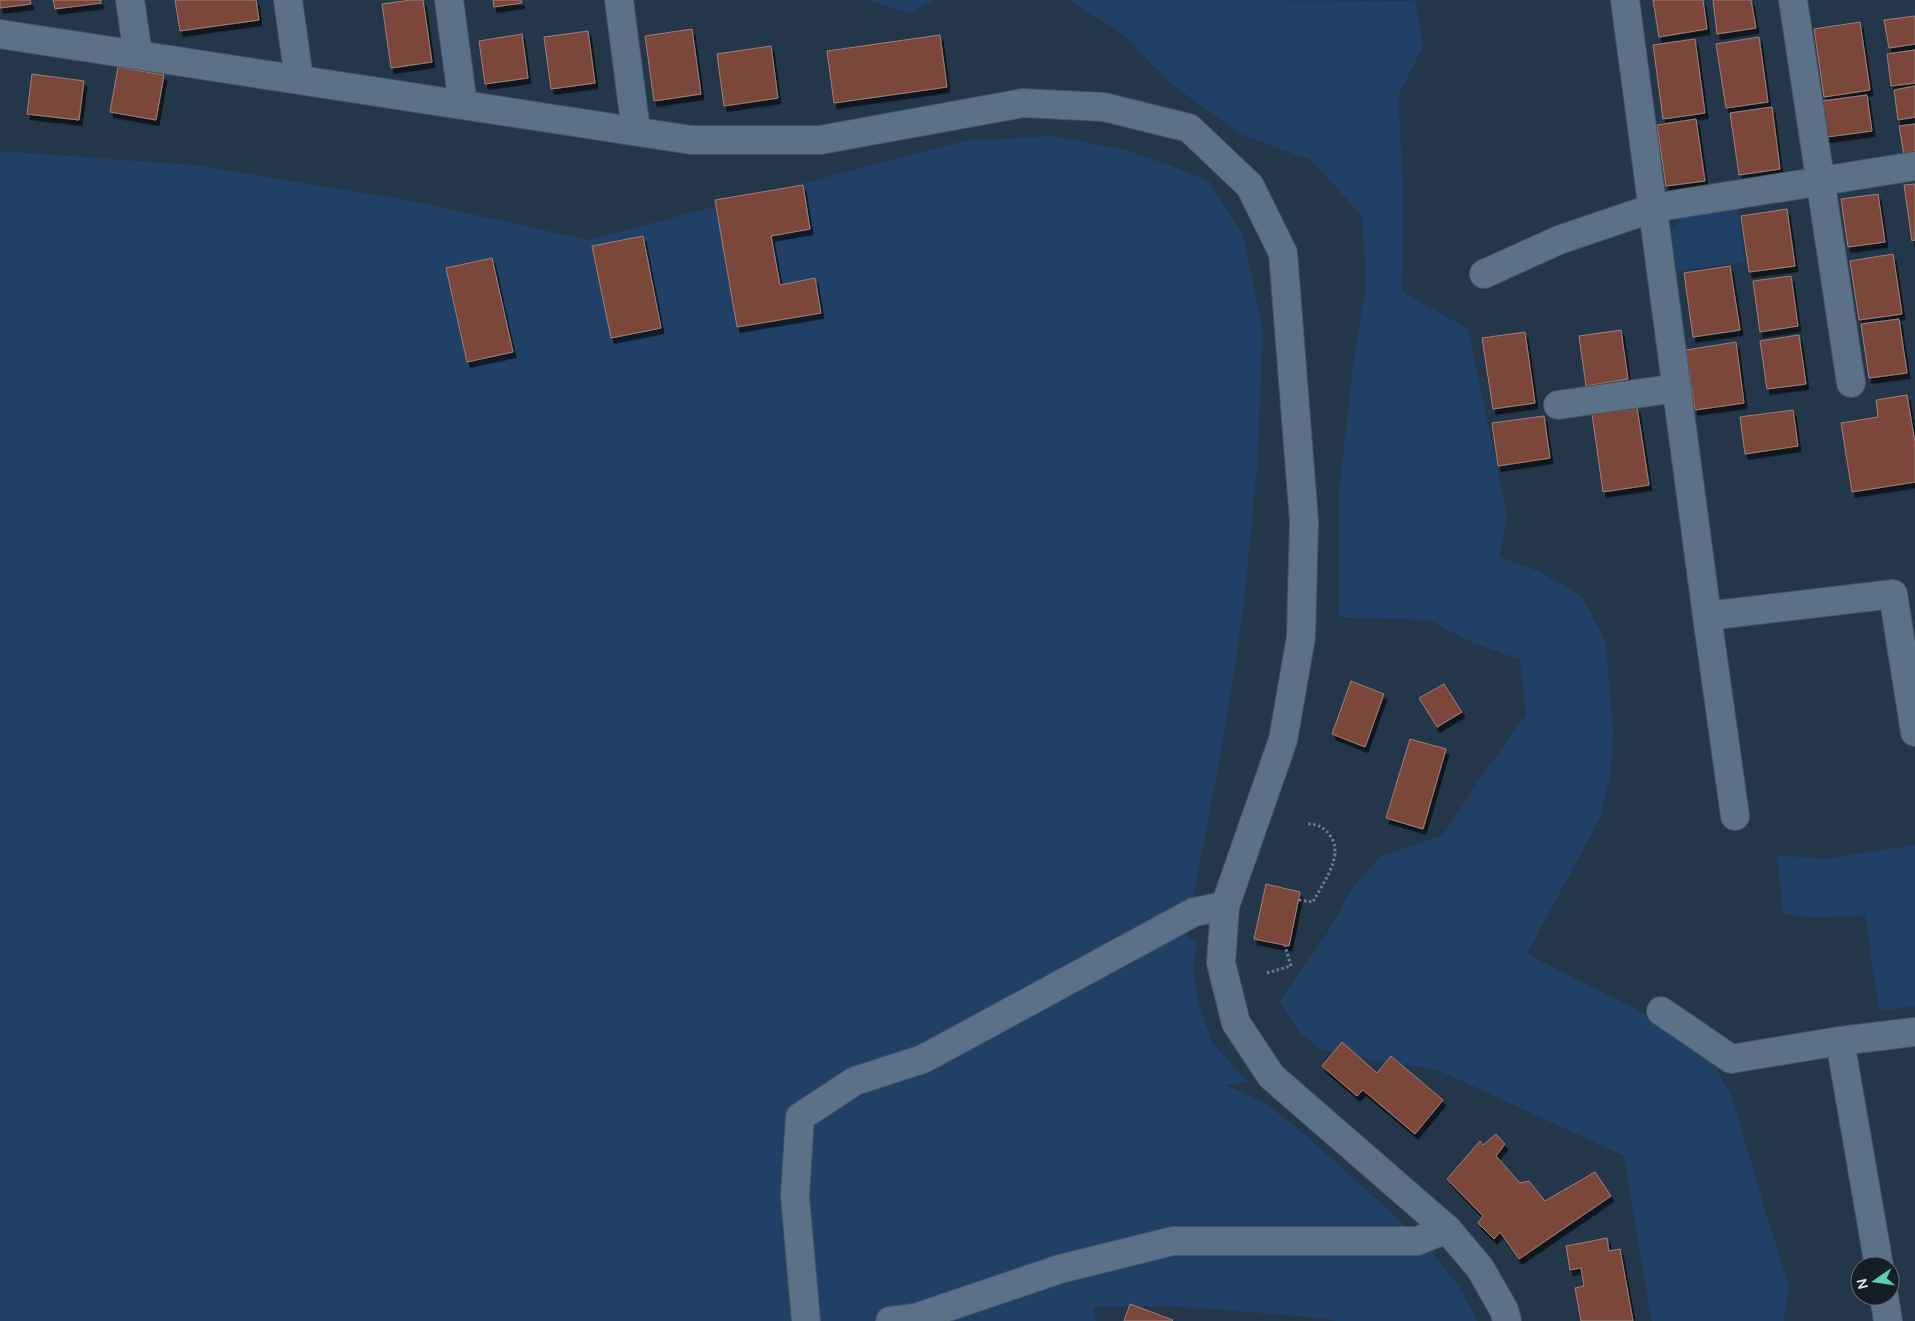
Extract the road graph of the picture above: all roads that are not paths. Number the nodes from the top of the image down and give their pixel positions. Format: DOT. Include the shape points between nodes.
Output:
graph roads {
  1 [pos="130,0"];
  2 [pos="288,0"];
  3 [pos="449,0"];
  4 [pos="619,0"];
  5 [pos="1625,0"];
  6 [pos="1793,0"];
  7 [pos="0,34"];
  8 [pos="138,55"];
  9 [pos="299,79"];
  10 [pos="463,104"];
  11 [pos="636,131"];
  12 [pos="1915,166"];
  13 [pos="1820,181"];
  14 [pos="1653,208"];
  15 [pos="1484,274"];
  16 [pos="1851,383"];
  17 [pos="1677,388"];
  18 [pos="1558,405"];
  19 [pos="1707,616"];
  20 [pos="1915,732"];
  21 [pos="1735,816"];
  22 [pos="1225,906"];
  23 [pos="1661,1012"];
  24 [pos="1915,1032"];
  25 [pos="1840,1042"];
  26 [pos="1447,1229"];
  27 [pos="1877,1256"];
  28 [pos="1886,1306"];
  29 [pos="806,1321"];
  30 [pos="890,1321"];
  31 [pos="1507,1321"];
  32 [pos="1888,1321"];
  1 -- 8 [label="street"];
  2 -- 9 [label="street"];
  3 -- 10 [label="street"];
  4 -- 11 [label="street"];
  5 -- 14 [label="street"];
  6 -- 13 [label="street"];
  7 -- 8 [label="street"];
  8 -- 9 [label="street"];
  9 -- 10 [label="street"];
  10 -- 11 [label="street"];
  11 -- 22 [label="street" via="691,140 820,140 1023,103 1104,107 1189,128 1250,186 1283,253 1304,521 1301,628 1283,740"];
  12 -- 13 [label="street"];
  13 -- 14 [label="street"];
  13 -- 16 [label="street"];
  14 -- 15 [label="street" via="1559,240"];
  14 -- 17 [label="street"];
  17 -- 18 [label="street"];
  17 -- 19 [label="street"];
  19 -- 20 [label="street" via="1893,594"];
  19 -- 21 [label="street"];
  22 -- 26 [label="street" via="1221,963 1236,1023 1271,1076"];
  22 -- 29 [label="street" via="1194,912 924,1059 855,1081 800,1117 795,1196"];
  23 -- 25 [label="street" via="1731,1059"];
  24 -- 25 [label="street"];
  25 -- 27 [label="street"];
  26 -- 30 [label="street" via="1417,1241 1174,1241 1060,1269 915,1318"];
  26 -- 31 [label="street" via="1480,1268"];
  28 -- 32 [label="street"];
}
